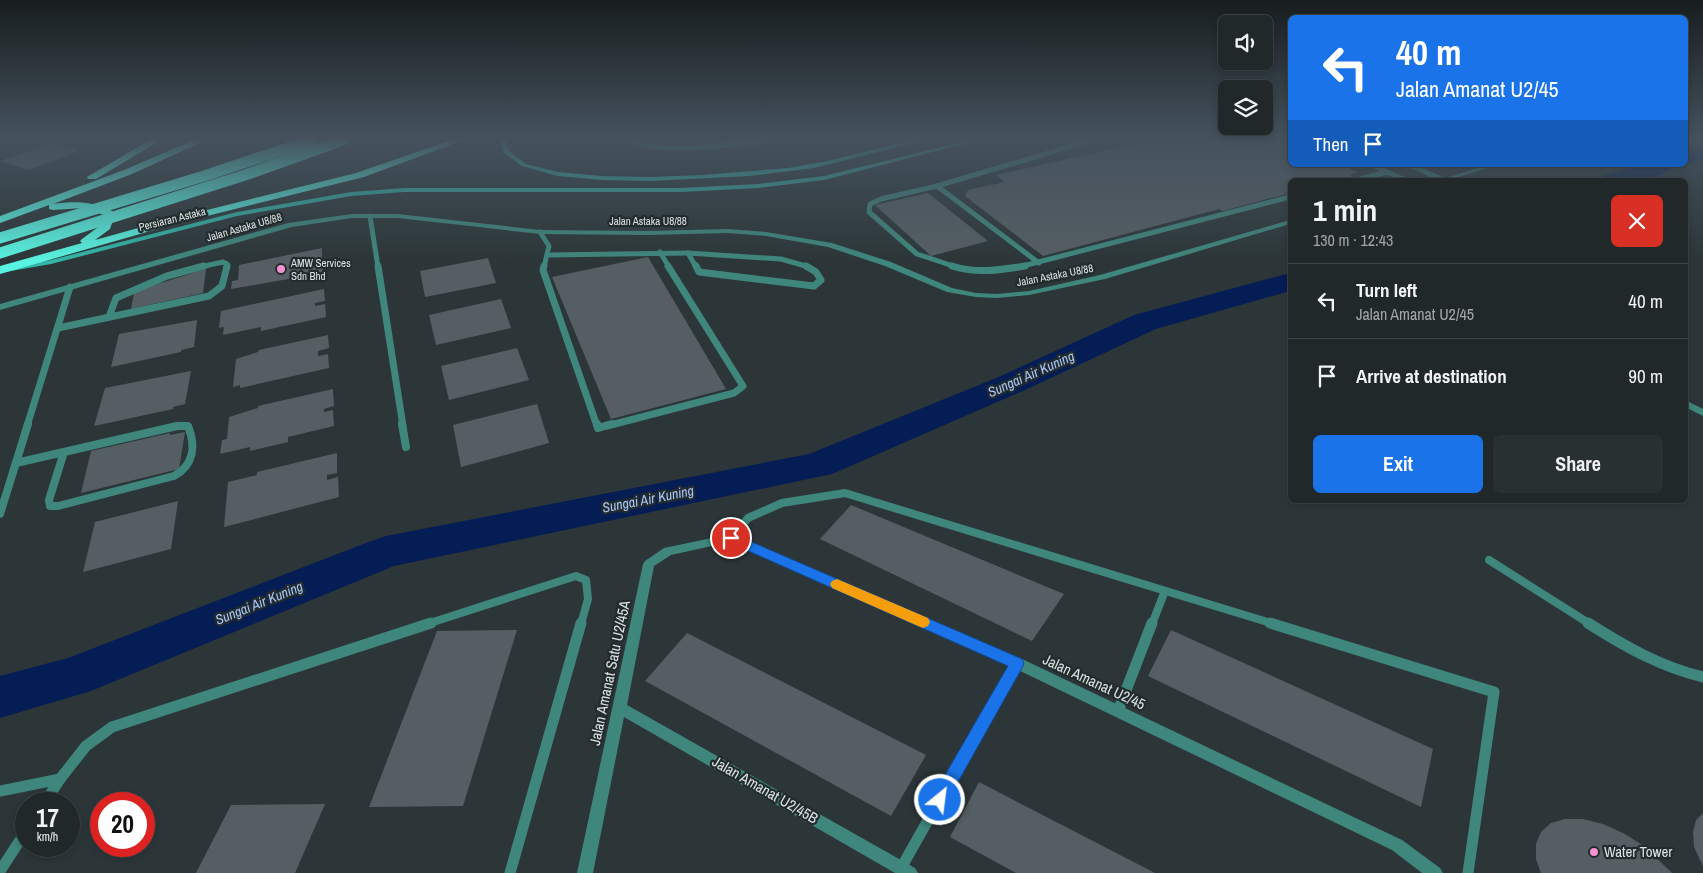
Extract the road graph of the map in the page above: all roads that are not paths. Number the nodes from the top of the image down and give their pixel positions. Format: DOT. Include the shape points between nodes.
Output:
graph roads {
  1 [pos="84,181"];
  2 [pos="105,181"];
  3 [pos="188,181"];
  4 [pos="225,181"];
  5 [pos="337,181"];
  6 [pos="801,181"];
  7 [pos="955,181"];
  8 [pos="937,186"];
  9 [pos="1288,198"];
  10 [pos="32,209"];
  11 [pos="0,213"];
  12 [pos="370,216"];
  13 [pos="0,220"];
  14 [pos="1288,223"];
  15 [pos="540,232"];
  16 [pos="0,238"];
  17 [pos="68,250"];
  18 [pos="660,252"];
  19 [pos="688,252"];
  20 [pos="0,253"];
  21 [pos="548,255"];
  22 [pos="1039,263"];
  23 [pos="0,270"];
  24 [pos="70,287"];
  25 [pos="0,307"];
  26 [pos="109,317"];
  27 [pos="58,328"];
  28 [pos="1688,404"];
  29 [pos="1703,412"];
  30 [pos="406,447"];
  31 [pos="64,452"];
  32 [pos="16,463"];
  33 [pos="0,514"];
  34 [pos="731,538"];
  35 [pos="1489,560"];
  36 [pos="1165,591"];
  37 [pos="1017,664"];
  38 [pos="1703,677"];
  39 [pos="619,707"];
  40 [pos="1118,711"];
  41 [pos="60,779"];
  42 [pos="0,791"];
  43 [pos="52,792"];
  44 [pos="15,848"];
  45 [pos="906,870"];
  46 [pos="0,871"];
  47 [pos="510,873"];
  48 [pos="585,873"];
  49 [pos="1435,873"];
  50 [pos="1468,873"];
  1 -- 11 [label="highway"];
  2 -- 10 [label="highway"];
  3 -- 16 [label="highway, bridge"];
  4 -- 20 [label="highway, bridge"];
  5 -- 17 [label="highway"];
  6 -- 23 [label="main road, Persiaran Astaka" via="680,190 404,190 351,194 237,214 51,262"];
  7 -- 8 [label="lane"];
  8 -- 22 [label="lane"];
  8 -- 22 [label="lane" via="881,199 870,204 869,212 916,254 965,270 1003,270"];
  9 -- 22 [label="lane"];
  10 -- 13 [label="highway"];
  10 -- 17 [label="highway" via="86,205 110,214 106,227"];
  12 -- 15 [label="street, Jalan Astaka U8/88" via="398,216"];
  12 -- 24 [label="street, Jalan Astaka U8/88" via="291,225"];
  12 -- 30 [label="lane"];
  14 -- 15 [label="street, Jalan Astaka U8/88" via="1102,277 1029,293 997,296 976,296 950,290 888,264 829,245 766,234 728,231"];
  15 -- 21 [label="lane" via="550,246"];
  17 -- 23 [label="highway"];
  18 -- 19 [label="lane"];
  18 -- 21 [label="lane"];
  18 -- 21 [label="lane" via="743,386 734,393 598,428 542,270"];
  19 -- 19 [label="lane" via="784,260 806,266 817,272 821,280 814,286 699,272"];
  24 -- 25 [label="street, Jalan Astaka U8/88"];
  24 -- 27 [label="lane"];
  26 -- 26 [label="lane" via="116,298 148,283 214,263 227,264 222,286 209,296"];
  26 -- 27 [label="lane"];
  27 -- 32 [label="lane"];
  28 -- 29 [label="street"];
  31 -- 31 [label="lane" via="50,506 171,478 190,462 192,431 188,426 177,426"];
  31 -- 32 [label="lane"];
  32 -- 33 [label="lane"];
  34 -- 36 [label="lane" via="748,518 782,503 845,493"];
  34 -- 37 [label="street, Jalan Amanat U2/45"];
  34 -- 39 [label="street, Jalan Amanat Satu U2/45A" via="668,550 649,564"];
  35 -- 38 [label="lane" via="1617,642 1677,671"];
  36 -- 40 [label="lane"];
  36 -- 50 [label="lane" via="1494,692"];
  37 -- 40 [label="street, Jalan Amanat U2/45"];
  37 -- 45 [label="lane"];
  39 -- 45 [label="street, Jalan Amanat U2/45B"];
  39 -- 48 [label="street, Jalan Amanat Satu U2/45A"];
  40 -- 49 [label="street, Jalan Amanat U2/45" via="1397,845"];
  41 -- 42 [label="lane"];
  41 -- 43 [label="lane"];
  41 -- 47 [label="lane" via="86,746 112,727 576,576 586,580 588,599"];
  44 -- 46 [label="lane"];
}
